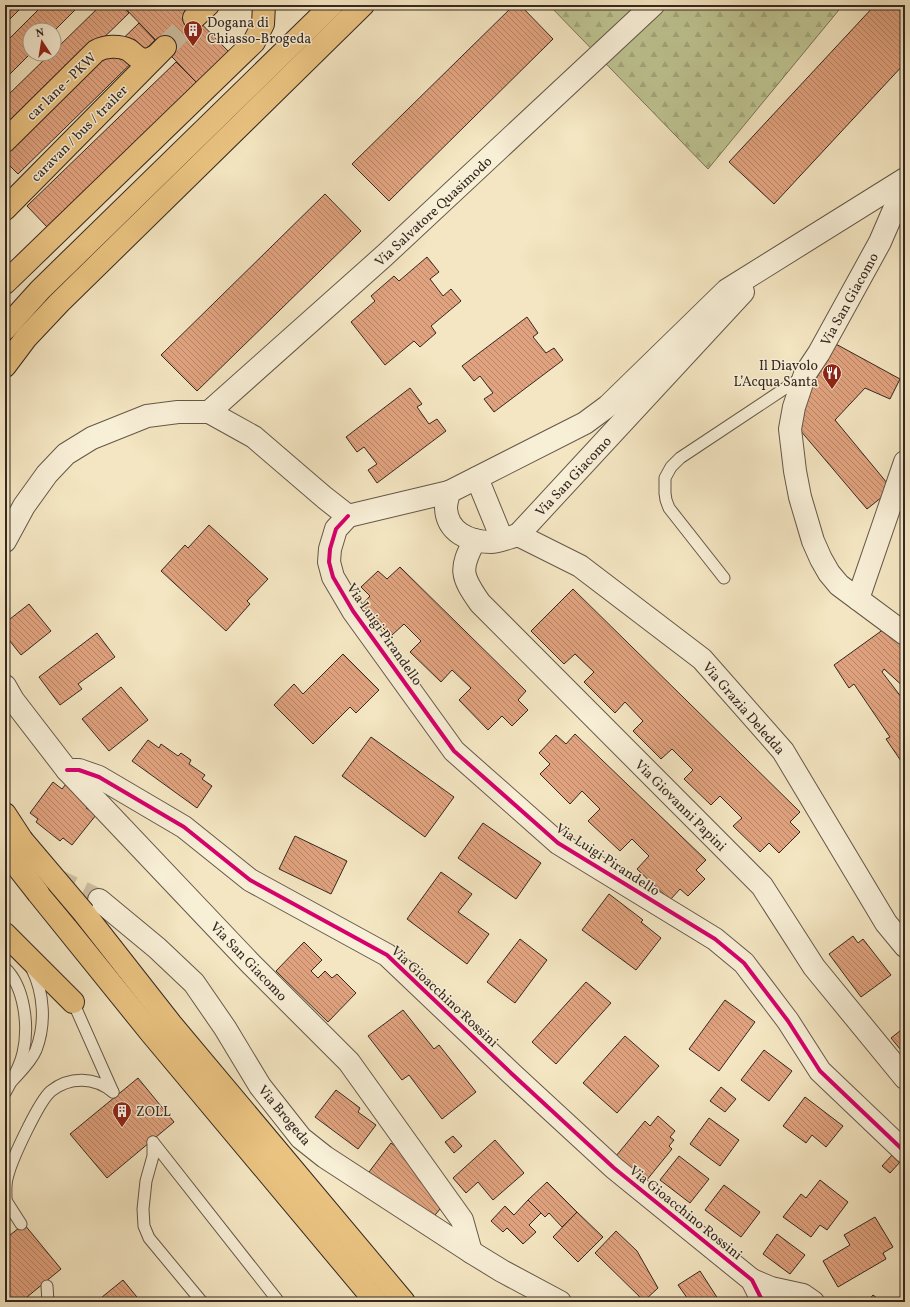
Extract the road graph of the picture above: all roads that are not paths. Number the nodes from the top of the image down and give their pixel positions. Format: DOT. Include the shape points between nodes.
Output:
graph roads {
  1 [pos="264,5"];
  2 [pos="332,5"];
  3 [pos="363,5"];
  4 [pos="653,5"];
  5 [pos="160,52"];
  6 [pos="5,141"];
  7 [pos="905,179"];
  8 [pos="905,184"];
  9 [pos="5,209"];
  10 [pos="753,273"];
  11 [pos="5,283"];
  12 [pos="5,329"];
  13 [pos="5,366"];
  14 [pos="805,374"];
  15 [pos="209,412"];
  16 [pos="905,462"];
  17 [pos="477,478"];
  18 [pos="449,492"];
  19 [pos="348,516"];
  20 [pos="510,537"];
  21 [pos="5,540"];
  22 [pos="475,540"];
  23 [pos="724,578"];
  24 [pos="858,599"];
  25 [pos="905,634"];
  26 [pos="5,686"];
  27 [pos="67,770"];
  28 [pos="5,814"];
  29 [pos="14,846"];
  30 [pos="91,907"];
  31 [pos="5,934"];
  32 [pos="905,946"];
  33 [pos="22,950"];
  34 [pos="5,968"];
  35 [pos="72,1002"];
  36 [pos="905,1078"];
  37 [pos="12,1081"];
  38 [pos="5,1093"];
  39 [pos="905,1152"];
  40 [pos="6,1199"];
  41 [pos="21,1224"];
  42 [pos="471,1252"];
  43 [pos="752,1280"];
  44 [pos="48,1286"];
  45 [pos="48,1302"];
  46 [pos="202,1302"];
  47 [pos="279,1302"];
  48 [pos="376,1302"];
  49 [pos="404,1302"];
  50 [pos="560,1302"];
  51 [pos="763,1302"];
  52 [pos="813,1302"];
  1 -- 11 [label="highway" via="263,24 254,42"];
  2 -- 12 [label="highway" via="40,290"];
  3 -- 13 [label="highway" via="59,303 26,338"];
  4 -- 15 [label="street, Via Salvatore Quasimodo" via="391,250"];
  5 -- 6 [label="highway, car lane - PKW" via="147,60 117,46 96,51"];
  5 -- 9 [label="highway, caravan / bus / trailer"];
  7 -- 10 [label="street, Via San Giacomo"];
  8 -- 14 [label="street, Via San Giacomo" via="880,242"];
  10 -- 17 [label="street, Via San Giacomo" via="727,290 608,406 585,423"];
  10 -- 20 [label="street, Via San Giacomo" via="741,296"];
  14 -- 23 [label="lane" via="680,458 665,478 669,508"];
  14 -- 24 [label="street, Via San Giacomo" via="790,429 800,497 820,559 840,585"];
  15 -- 19 [label="street" via="254,436"];
  15 -- 21 [label="street" via="147,416 92,438 66,454 47,474 24,506"];
  16 -- 24 [label="street"];
  17 -- 18 [label="street, Via San Giacomo"];
  17 -- 20 [label="street"];
  18 -- 19 [label="street"];
  18 -- 22 [label="street" via="446,508 450,521 455,530"];
  19 -- 39 [label="street, Via Luigi Pirandello" via="336,528 330,549 329,562 333,577 353,611 454,751 558,843 715,939 744,962 788,1021 820,1071"];
  20 -- 22 [label="street" via="492,542"];
  20 -- 32 [label="street, Via Grazia Deledda" via="580,566 702,659 782,751 886,923"];
  22 -- 36 [label="street, Via Giovanni Papini" via="464,565 470,589 480,603 762,886 814,968"];
  24 -- 25 [label="street, Via San Giacomo"];
  26 -- 27 [label="street, Via San Giacomo"];
  27 -- 42 [label="street, Via San Giacomo" via="250,963 349,1062 462,1220"];
  27 -- 43 [label="street, Via Gioacchino Rossini" via="79,770 99,777 184,827 250,880 387,955 614,1168"];
  28 -- 29 [label="highway"];
  29 -- 30 [label="highway, bridge"];
  29 -- 48 [label="highway, bridge" via="38,893 151,1033"];
  30 -- 42 [label="street, Via Brogeda" via="157,948 194,983 260,1086 302,1138 325,1157"];
  30 -- 49 [label="highway" via="171,1024"];
  31 -- 33 [label="highway"];
  33 -- 35 [label="highway"];
  33 -- 37 [label="lane" via="37,979 43,1016 36,1051"];
  34 -- 37 [label="lane" via="22,997 26,1024 24,1052"];
  35 -- 40 [label="lane" via="113,1092 92,1080 67,1083 50,1092 13,1160 7,1176"];
  37 -- 38 [label="lane"];
  40 -- 41 [label="lane"];
  42 -- 50 [label="street, Via Brogeda"];
  43 -- 51 [label="street, Via Gioacchino Rossini"];
  43 -- 52 [label="street" via="771,1288 803,1295"];
  44 -- 45 [label="lane"];
  46 -- 47 [label="lane" via="149,1238 144,1226 143,1198 153,1156 153,1142"];
}
